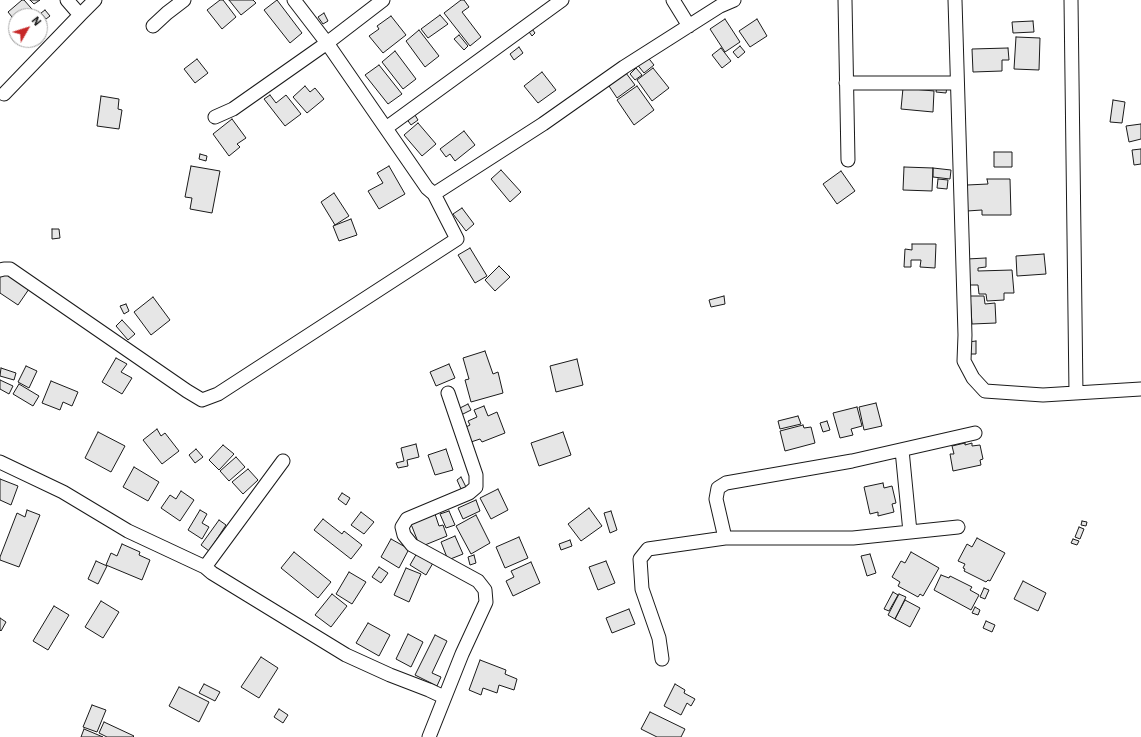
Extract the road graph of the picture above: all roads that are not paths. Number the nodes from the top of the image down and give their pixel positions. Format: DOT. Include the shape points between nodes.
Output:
graph roads {
  1 [pos="67,0"];
  2 [pos="95,0"];
  3 [pos="184,0"];
  4 [pos="294,0"];
  5 [pos="383,0"];
  6 [pos="562,0"];
  7 [pos="673,0"];
  8 [pos="734,0"];
  9 [pos="845,0"];
  10 [pos="955,0"];
  11 [pos="1071,0"];
  12 [pos="80,15"];
  13 [pos="153,26"];
  14 [pos="689,26"];
  15 [pos="326,43"];
  16 [pos="846,83"];
  17 [pos="957,83"];
  18 [pos="4,94"];
  19 [pos="214,117"];
  20 [pos="386,128"];
  21 [pos="848,160"];
  22 [pos="434,194"];
  23 [pos="0,270"];
  24 [pos="1141,389"];
  25 [pos="448,393"];
  26 [pos="1076,393"];
  27 [pos="975,433"];
  28 [pos="902,450"];
  29 [pos="283,461"];
  30 [pos="0,462"];
  31 [pos="958,527"];
  32 [pos="910,532"];
  33 [pos="725,538"];
  34 [pos="204,567"];
  35 [pos="662,659"];
  36 [pos="444,697"];
  37 [pos="429,737"];
  1 -- 12 [label="street"];
  2 -- 12 [label="street"];
  3 -- 13 [label="street"];
  4 -- 15 [label="street"];
  5 -- 15 [label="street"];
  6 -- 20 [label="street"];
  7 -- 14 [label="street"];
  8 -- 14 [label="street"];
  9 -- 16 [label="street"];
  10 -- 17 [label="street"];
  11 -- 26 [label="street"];
  12 -- 18 [label="street"];
  14 -- 22 [label="street" via="624,66 525,136"];
  15 -- 19 [label="street" via="233,109"];
  15 -- 20 [label="street"];
  16 -- 17 [label="street"];
  16 -- 21 [label="street"];
  17 -- 26 [label="street" via="964,361 973,378 985,391 1042,395"];
  20 -- 22 [label="street"];
  22 -- 23 [label="street" via="458,239 218,394 202,400 10,269"];
  24 -- 26 [label="street"];
  25 -- 36 [label="street" via="476,475 476,487 468,493 407,519 402,527 412,545 478,581 485,590 486,602"];
  27 -- 28 [label="street"];
  28 -- 32 [label="street"];
  28 -- 33 [label="street" via="726,482 718,488 716,499"];
  29 -- 34 [label="street"];
  30 -- 34 [label="street" via="63,492 128,530"];
  31 -- 32 [label="street"];
  32 -- 33 [label="street" via="853,538"];
  33 -- 35 [label="street" via="648,549 640,559 642,589 659,638"];
  34 -- 36 [label="street" via="346,655"];
  36 -- 37 [label="street"];
}
